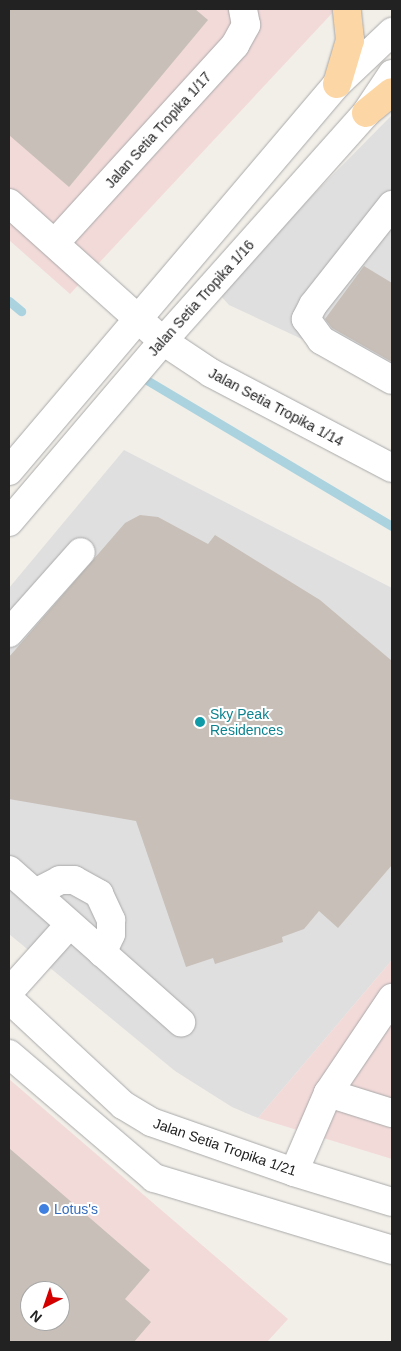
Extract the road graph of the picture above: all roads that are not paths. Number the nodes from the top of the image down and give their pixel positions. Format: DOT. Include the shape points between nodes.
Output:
graph roads {
  1 [pos="243,9"];
  2 [pos="347,9"];
  3 [pos="392,32"];
  4 [pos="392,74"];
  5 [pos="337,84"];
  6 [pos="392,92"];
  7 [pos="366,113"];
  8 [pos="9,203"];
  9 [pos="392,205"];
  10 [pos="55,243"];
  11 [pos="138,319"];
  12 [pos="163,341"];
  13 [pos="392,380"];
  14 [pos="392,468"];
  15 [pos="9,471"];
  16 [pos="9,522"];
  17 [pos="81,552"];
  18 [pos="9,633"];
  19 [pos="9,870"];
  20 [pos="34,893"];
  21 [pos="70,924"];
  22 [pos="102,953"];
  23 [pos="9,992"];
  24 [pos="392,998"];
  25 [pos="9,999"];
  26 [pos="181,1022"];
  27 [pos="9,1054"];
  28 [pos="328,1093"];
  29 [pos="392,1113"];
  30 [pos="294,1172"];
  31 [pos="392,1202"];
  32 [pos="392,1250"];
  1 -- 10 [label="street, Jalan Setia Tropika 1/17" via="246,25 235,44"];
  2 -- 5 [label="main road" via="350,40"];
  3 -- 5 [label="street"];
  4 -- 7 [label="street, Jalan Setia Tropika 1/16"];
  5 -- 11 [label="street"];
  6 -- 7 [label="main road"];
  7 -- 12 [label="street, Jalan Setia Tropika 1/16"];
  8 -- 10 [label="street, Jalan Setia Tropika 1/14"];
  9 -- 13 [label="street" via="313,305 306,319 321,340"];
  10 -- 11 [label="street, Jalan Setia Tropika 1/14"];
  11 -- 12 [label="street, Jalan Setia Tropika 1/14"];
  11 -- 15 [label="street"];
  12 -- 14 [label="street, Jalan Setia Tropika 1/14" via="211,373"];
  12 -- 16 [label="street, Jalan Setia Tropika 1/16"];
  17 -- 18 [label="street"];
  19 -- 20 [label="street"];
  20 -- 21 [label="street"];
  20 -- 22 [label="street" via="46,885 67,880 88,885 99,894 111,920 111,934"];
  21 -- 22 [label="street"];
  21 -- 23 [label="street"];
  22 -- 26 [label="street"];
  24 -- 28 [label="street"];
  25 -- 30 [label="street, Jalan Setia Tropika 1/21" via="123,1105 151,1122"];
  27 -- 32 [label="street" via="154,1178"];
  28 -- 29 [label="street"];
  28 -- 30 [label="street"];
  30 -- 31 [label="street, Jalan Setia Tropika 1/21"];
}
